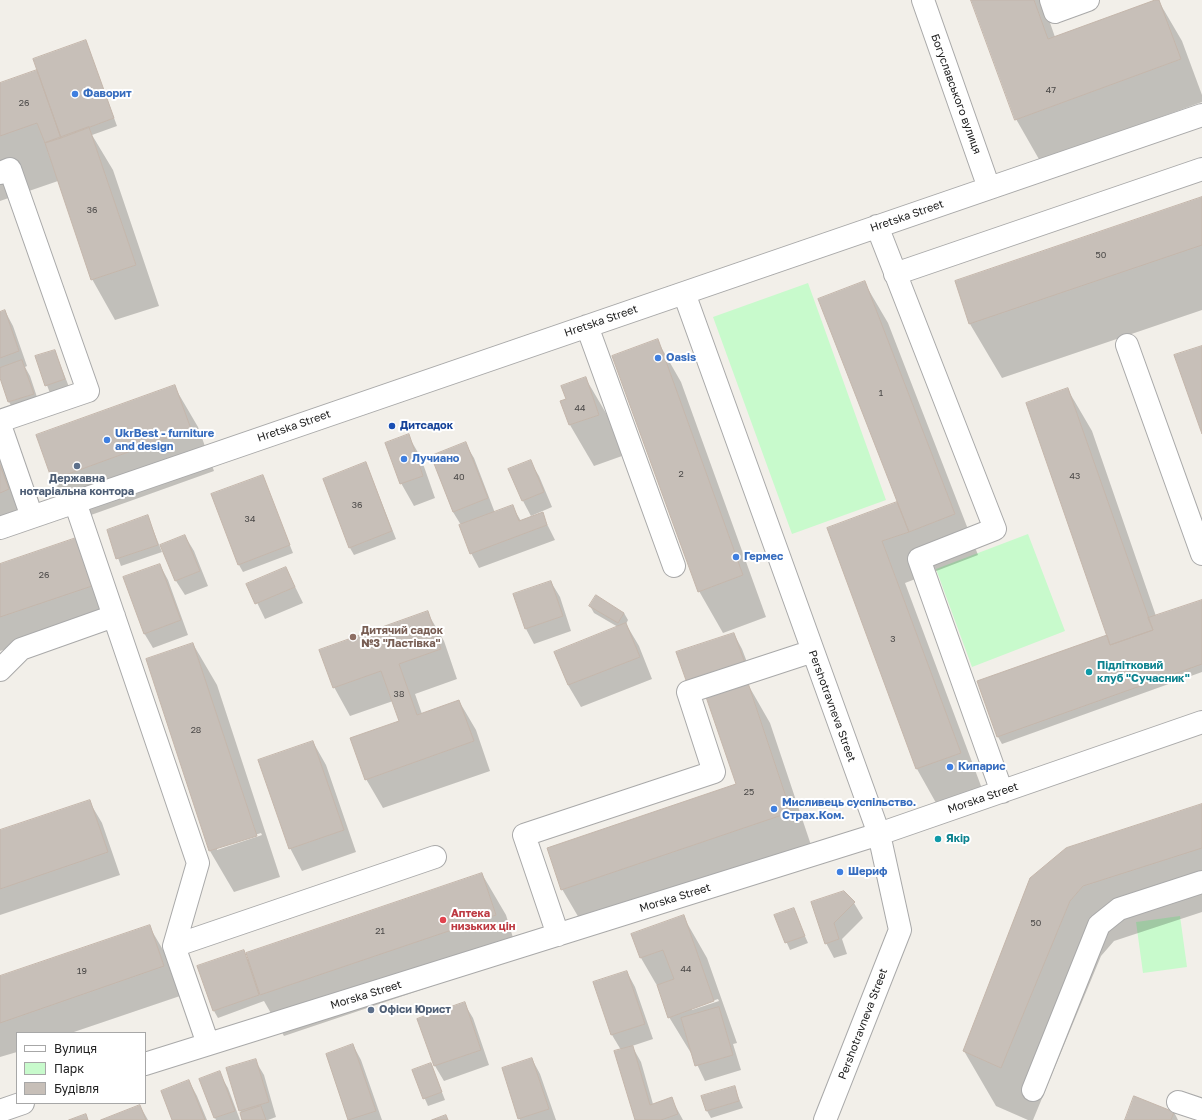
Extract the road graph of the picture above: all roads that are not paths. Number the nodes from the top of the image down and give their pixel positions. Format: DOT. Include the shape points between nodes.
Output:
graph roads {
  1 [pos="923,0"];
  2 [pos="1051,0"];
  3 [pos="1088,0"];
  4 [pos="1202,115"];
  5 [pos="1202,169"];
  6 [pos="0,173"];
  7 [pos="989,188"];
  8 [pos="877,226"];
  9 [pos="895,274"];
  10 [pos="684,292"];
  11 [pos="587,326"];
  12 [pos="1128,345"];
  13 [pos="0,421"];
  14 [pos="0,425"];
  15 [pos="75,502"];
  16 [pos="32,517"];
  17 [pos="0,528"];
  18 [pos="1202,554"];
  19 [pos="674,566"];
  20 [pos="114,616"];
  21 [pos="813,651"];
  22 [pos="0,670"];
  23 [pos="1202,722"];
  24 [pos="1002,792"];
  25 [pos="879,834"];
  26 [pos="436,857"];
  27 [pos="1202,882"];
  28 [pos="558,935"];
  29 [pos="174,946"];
  30 [pos="208,1044"];
  31 [pos="146,1064"];
  32 [pos="1033,1090"];
  33 [pos="1178,1102"];
  34 [pos="20,1104"];
  35 [pos="1202,1110"];
  36 [pos="0,1111"];
  37 [pos="826,1120"];
  1 -- 7 [label="street, Богуславського вулиця"];
  2 -- 3 [label="street" via="1055,12"];
  4 -- 7 [label="street, Hretska Street"];
  5 -- 9 [label="street"];
  6 -- 13 [label="street" via="10,169 88,391"];
  7 -- 8 [label="street, Hretska Street"];
  8 -- 9 [label="street"];
  8 -- 10 [label="street, Hretska Street"];
  9 -- 24 [label="street" via="995,529 919,559"];
  10 -- 11 [label="street, Hretska Street"];
  10 -- 21 [label="street, Pershotravneva Street"];
  11 -- 15 [label="street, Hretska Street"];
  11 -- 19 [label="street"];
  12 -- 18 [label="street"];
  14 -- 16 [label="street"];
  15 -- 16 [label="street, Hretska Street"];
  15 -- 20 [label="street"];
  16 -- 17 [label="street, Hretska Street"];
  20 -- 22 [label="street" via="22,649"];
  20 -- 29 [label="street" via="198,863"];
  21 -- 25 [label="street, Pershotravneva Street"];
  21 -- 28 [label="street" via="688,692 714,772 524,835"];
  23 -- 24 [label="street, Morska Street"];
  24 -- 25 [label="street, Morska Street"];
  25 -- 28 [label="street, Morska Street"];
  25 -- 37 [label="street, Pershotravneva Street" via="900,930"];
  26 -- 29 [label="street"];
  27 -- 32 [label="street" via="1119,908 1099,925"];
  28 -- 30 [label="street, Morska Street"];
  29 -- 30 [label="street"];
  30 -- 31 [label="street, Morska Street"];
  33 -- 35 [label="street"];
  34 -- 36 [label="street"];
}
